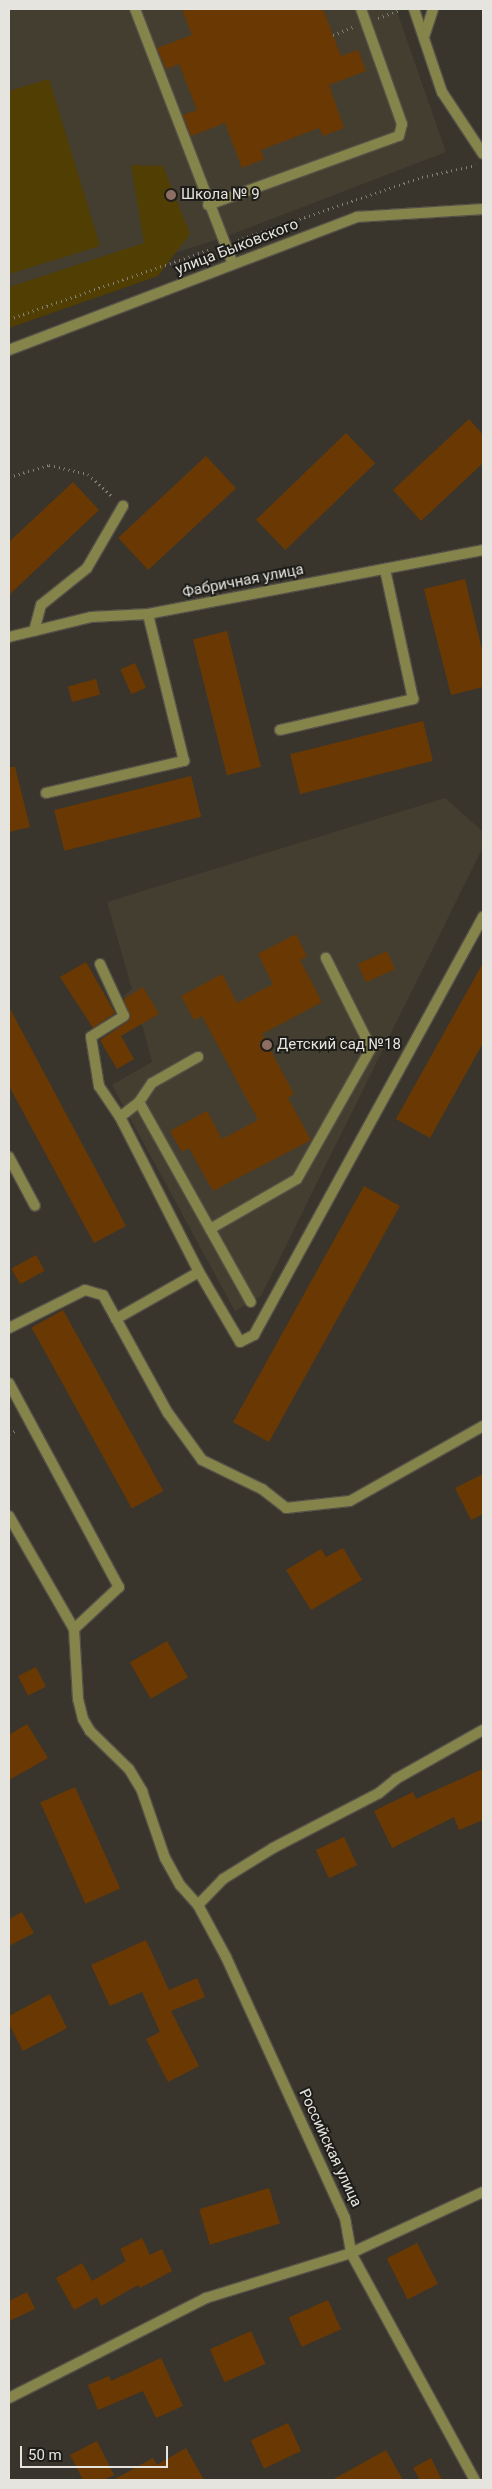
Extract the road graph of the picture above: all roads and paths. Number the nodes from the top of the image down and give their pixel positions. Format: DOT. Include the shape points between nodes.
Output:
graph roads {
  1 [pos="135,9"];
  2 [pos="361,9"];
  3 [pos="414,9"];
  4 [pos="433,9"];
  5 [pos="424,37"];
  6 [pos="483,154"];
  7 [pos="483,164"];
  8 [pos="422,177"];
  9 [pos="208,205"];
  10 [pos="483,209"];
  11 [pos="232,264"];
  12 [pos="9,350"];
  13 [pos="9,477"];
  14 [pos="123,506"];
  15 [pos="483,550"];
  16 [pos="385,569"];
  17 [pos="148,614"];
  18 [pos="34,631"];
  19 [pos="9,637"];
  20 [pos="280,730"];
  21 [pos="46,793"];
  22 [pos="483,916"];
  23 [pos="326,958"];
  24 [pos="100,964"];
  25 [pos="198,1057"];
  26 [pos="139,1102"];
  27 [pos="120,1117"];
  28 [pos="9,1157"];
  29 [pos="35,1206"];
  30 [pos="210,1229"];
  31 [pos="199,1272"];
  32 [pos="251,1302"];
  33 [pos="116,1319"];
  34 [pos="9,1328"];
  35 [pos="9,1383"];
  36 [pos="483,1426"];
  37 [pos="9,1516"];
  38 [pos="74,1629"];
  39 [pos="483,1730"];
  40 [pos="198,1906"];
  41 [pos="483,2192"];
  42 [pos="351,2253"];
  43 [pos="9,2398"];
  44 [pos="475,2480"];
  1 -- 9 [label="street"];
  2 -- 9 [label="street" via="402,124 399,136"];
  3 -- 5 [label="street"];
  4 -- 5 [label="street"];
  5 -- 6 [label="street" via="442,92"];
  7 -- 8 [label="path"];
  9 -- 11 [label="street"];
  10 -- 11 [label="street, улица Быковского" via="358,217"];
  11 -- 12 [label="street, улица Быковского"];
  13 -- 14 [label="path" via="49,465 88,474"];
  14 -- 18 [label="street" via="87,568 41,605"];
  15 -- 16 [label="street, Фабричная улица"];
  16 -- 17 [label="street, Фабричная улица"];
  16 -- 20 [label="street" via="413,699"];
  17 -- 18 [label="street, Фабричная улица" via="91,617"];
  17 -- 21 [label="street" via="184,760"];
  18 -- 19 [label="street, Фабричная улица"];
  22 -- 31 [label="street" via="254,1335 240,1342"];
  23 -- 30 [label="street" via="372,1048 297,1178"];
  24 -- 27 [label="street" via="124,1016 91,1037 99,1086"];
  25 -- 26 [label="street" via="152,1083"];
  26 -- 27 [label="street"];
  26 -- 30 [label="street"];
  27 -- 31 [label="street"];
  28 -- 29 [label="street"];
  30 -- 32 [label="street"];
  31 -- 33 [label="street"];
  33 -- 34 [label="street" via="103,1295 85,1290"];
  33 -- 36 [label="street" via="168,1413 202,1460 262,1489 286,1508 350,1501"];
  35 -- 38 [label="street" via="119,1587"];
  37 -- 38 [label="street"];
  38 -- 40 [label="street, Российская улица" via="78,1699 83,1719 90,1731 129,1769 142,1792 165,1858 180,1885"];
  39 -- 40 [label="street" via="396,1779 379,1793 232,1874"];
  40 -- 42 [label="street, Российская улица" via="226,1956 346,2218"];
  41 -- 42 [label="street"];
  42 -- 43 [label="street" via="206,2298"];
  42 -- 44 [label="street, Российская улица"];
}
